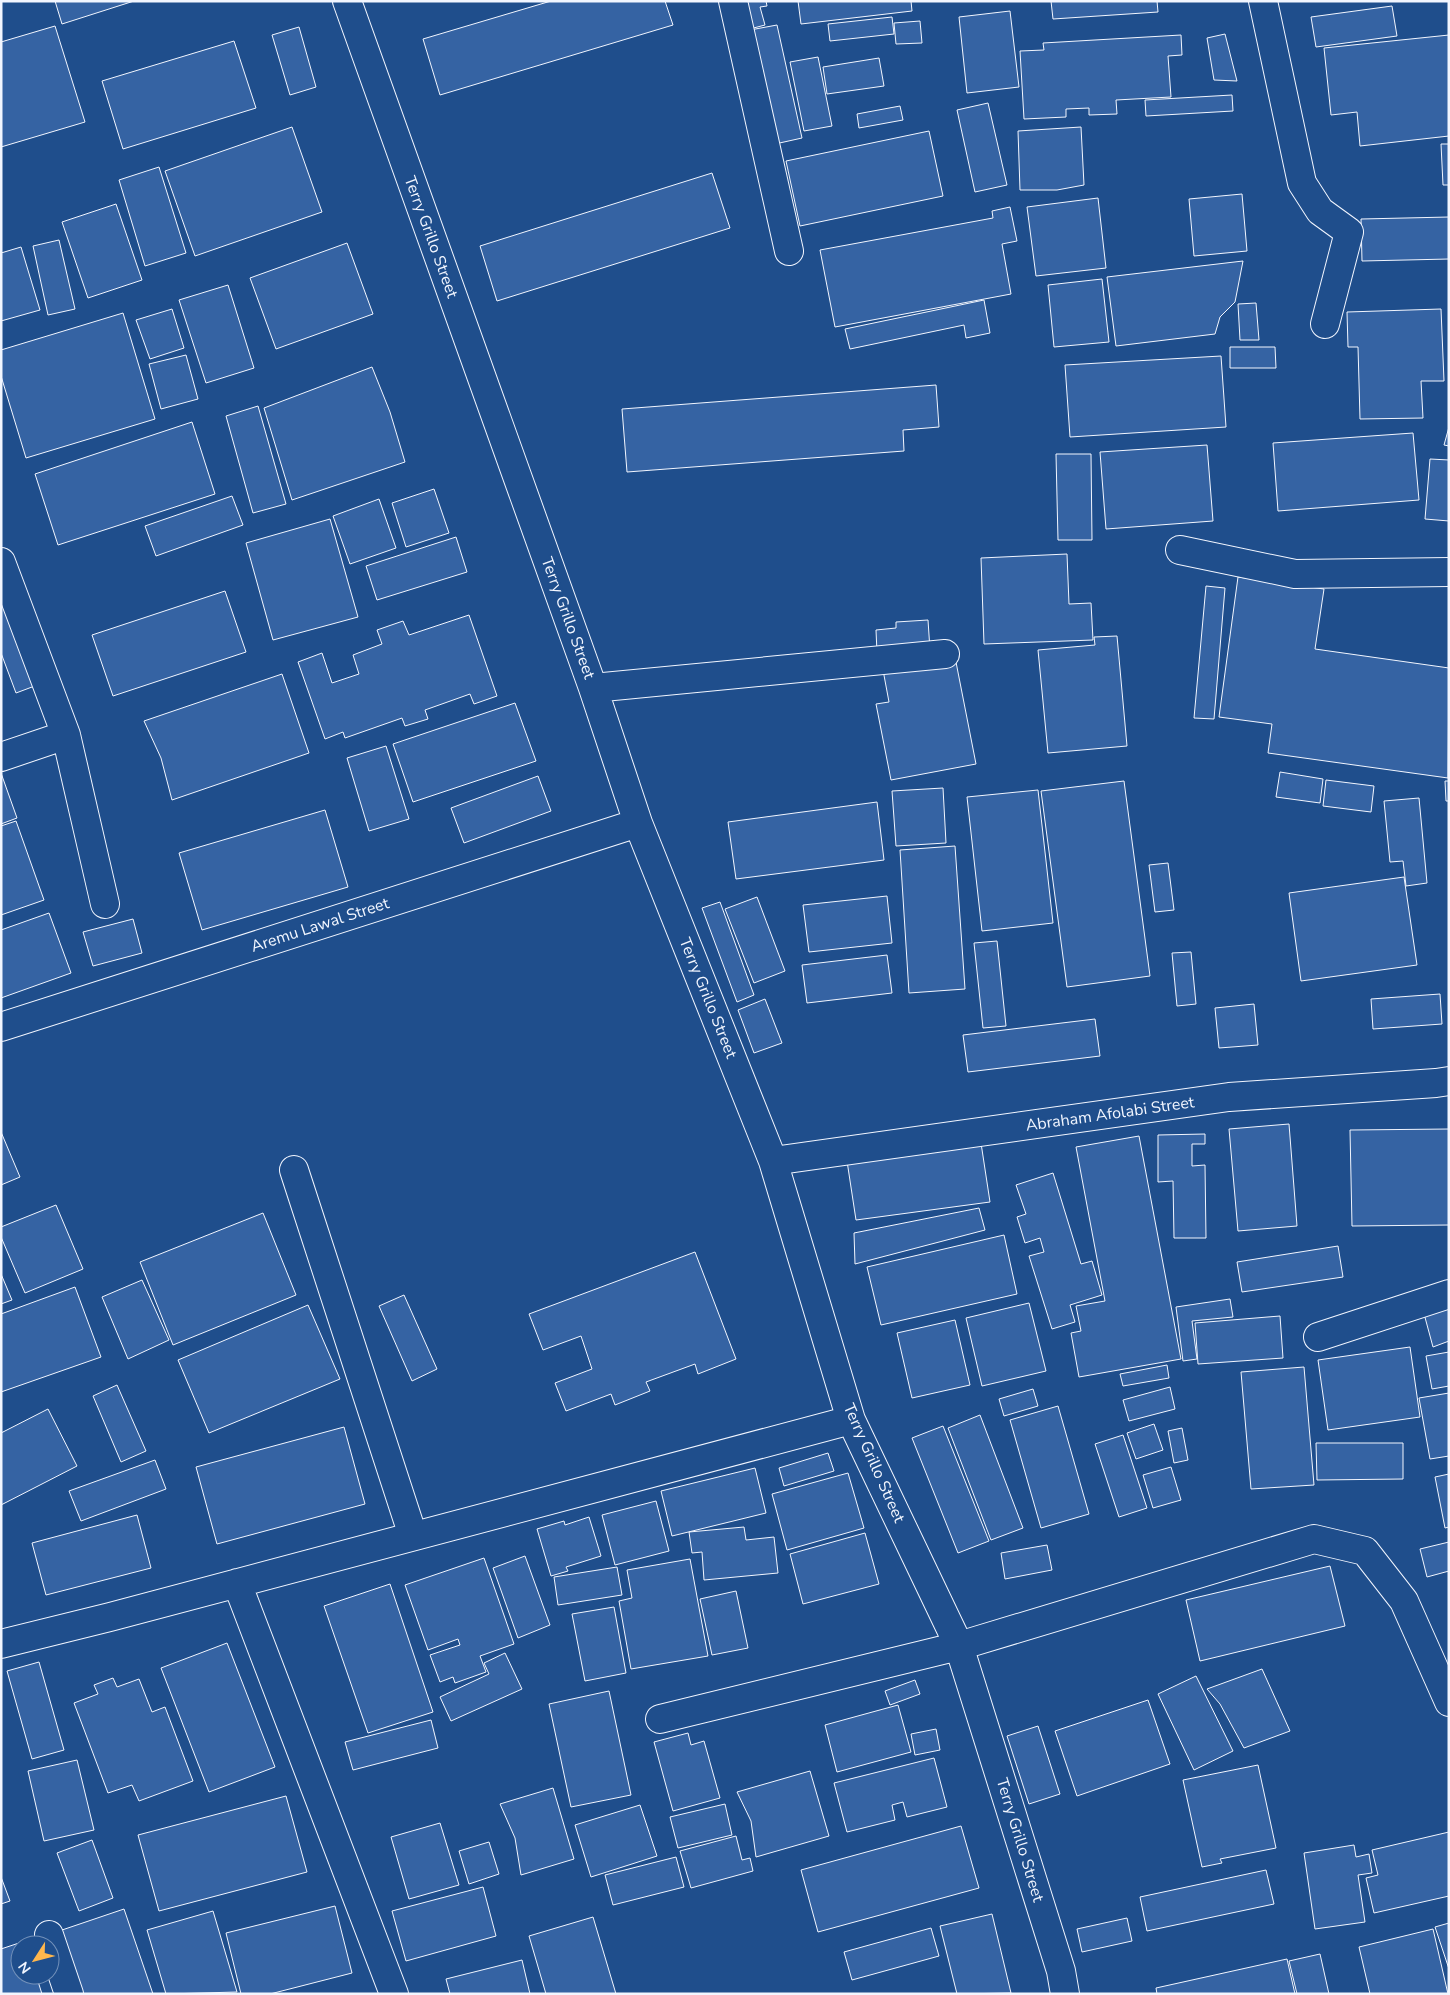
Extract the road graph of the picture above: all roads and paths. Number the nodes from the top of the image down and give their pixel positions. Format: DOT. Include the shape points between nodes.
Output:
graph roads {
  1 [pos="347,1"];
  2 [pos="733,1"];
  3 [pos="1264,1"];
  4 [pos="789,251"];
  5 [pos="1325,324"];
  6 [pos="1180,550"];
  7 [pos="1,562"];
  8 [pos="1449,572"];
  9 [pos="945,654"];
  10 [pos="593,688"];
  11 [pos="66,735"];
  12 [pos="1,757"];
  13 [pos="638,823"];
  14 [pos="105,904"];
  15 [pos="1,1027"];
  16 [pos="1449,1081"];
  17 [pos="773,1161"];
  18 [pos="294,1170"];
  19 [pos="1449,1294"];
  20 [pos="1318,1337"];
  21 [pos="852,1420"];
  22 [pos="413,1536"];
  23 [pos="237,1584"];
  24 [pos="1,1644"];
  25 [pos="959,1646"];
  26 [pos="1449,1702"];
  27 [pos="660,1718"];
  28 [pos="60,1967"];
  29 [pos="69,1994"];
  30 [pos="394,1994"];
  31 [pos="1065,1994"];
  1 -- 10 [label="street, Terry Grillo Street"];
  2 -- 4 [label="street"];
  3 -- 5 [label="street" via="1302,183 1320,211 1349,232"];
  6 -- 8 [label="street" via="1295,574"];
  7 -- 11 [label="street"];
  9 -- 10 [label="street"];
  10 -- 13 [label="street, Terry Grillo Street"];
  11 -- 12 [label="street"];
  11 -- 14 [label="street"];
  13 -- 15 [label="street, Aremu Lawal Street"];
  13 -- 17 [label="street, Terry Grillo Street"];
  16 -- 17 [label="street, Abraham Afolabi Street" via="1229,1097"];
  17 -- 21 [label="street, Terry Grillo Street"];
  18 -- 22 [label="street"];
  19 -- 20 [label="street"];
  21 -- 22 [label="street"];
  21 -- 25 [label="street, Terry Grillo Street"];
  22 -- 23 [label="street"];
  23 -- 24 [label="street"];
  23 -- 30 [label="street"];
  25 -- 26 [label="street" via="1314,1539 1365,1551 1404,1601"];
  25 -- 27 [label="street"];
  25 -- 31 [label="street, Terry Grillo Street" via="1061,1971"];
  28 -- 29 [label="street"];
}
